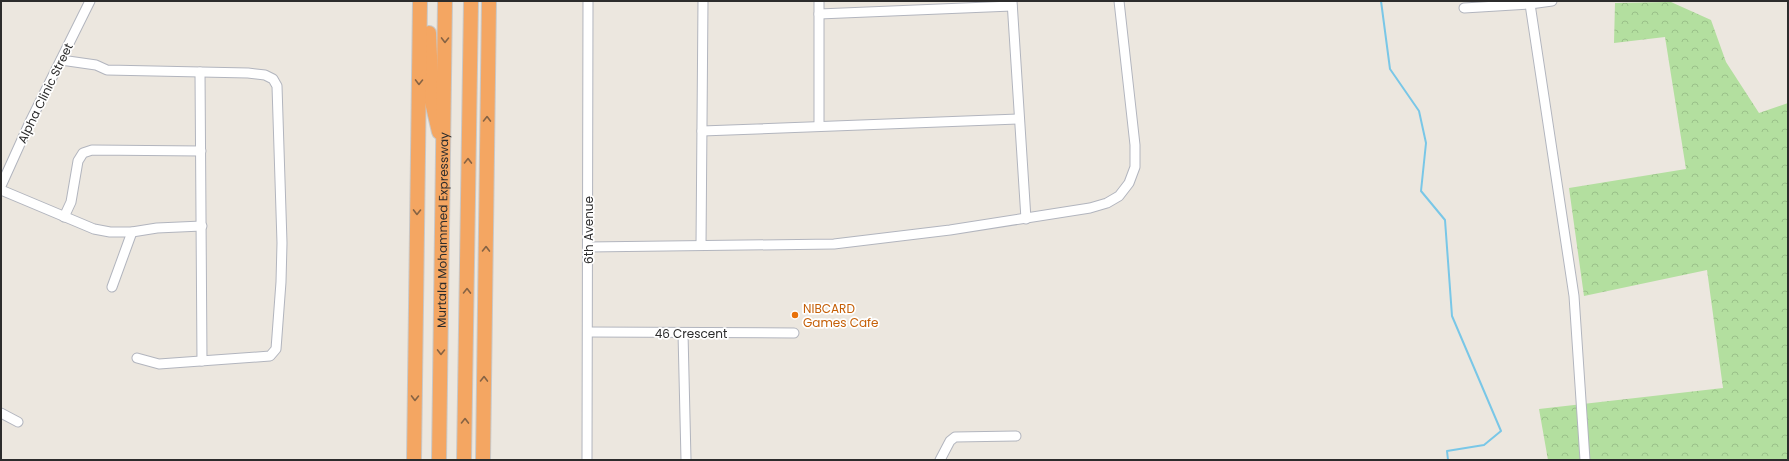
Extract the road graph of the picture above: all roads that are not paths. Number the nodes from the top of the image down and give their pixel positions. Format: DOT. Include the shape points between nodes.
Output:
graph roads {
  1 [pos="90,1"];
  2 [pos="420,1"];
  3 [pos="426,1"];
  4 [pos="445,1"];
  5 [pos="470,1"];
  6 [pos="489,1"];
  7 [pos="588,1"];
  8 [pos="703,1"];
  9 [pos="819,1"];
  10 [pos="1119,1"];
  11 [pos="1552,1"];
  12 [pos="1012,4"];
  13 [pos="1530,4"];
  14 [pos="1464,8"];
  15 [pos="819,14"];
  16 [pos="488,33"];
  17 [pos="61,60"];
  18 [pos="200,72"];
  19 [pos="469,110"];
  20 [pos="1019,119"];
  21 [pos="819,125"];
  22 [pos="702,131"];
  23 [pos="201,151"];
  24 [pos="444,152"];
  25 [pos="1,186"];
  26 [pos="1,190"];
  27 [pos="64,217"];
  28 [pos="1026,219"];
  29 [pos="202,226"];
  30 [pos="132,232"];
  31 [pos="702,245"];
  32 [pos="588,247"];
  33 [pos="112,287"];
  34 [pos="588,332"];
  35 [pos="683,333"];
  36 [pos="794,333"];
  37 [pos="137,358"];
  38 [pos="202,361"];
  39 [pos="1,413"];
  40 [pos="18,422"];
  41 [pos="1016,436"];
  42 [pos="414,460"];
  43 [pos="439,460"];
  44 [pos="464,460"];
  45 [pos="483,460"];
  46 [pos="588,460"];
  47 [pos="686,460"];
  48 [pos="940,460"];
  49 [pos="1585,460"];
  1 -- 17 [label="street, Alpha Clinic Street"];
  2 -- 42 [label="highway, Murtala Mohammed Expressway, one-way"];
  3 -- 24 [label="highway" via="432,102"];
  4 -- 24 [label="highway, Murtala Mohammed Expressway, one-way"];
  5 -- 19 [label="highway, Murtala Mohammed Expressway"];
  6 -- 16 [label="highway"];
  7 -- 32 [label="street, 6th Avenue"];
  8 -- 22 [label="street"];
  9 -- 15 [label="street"];
  10 -- 28 [label="street" via="1135,145 1135,167 1119,196 1107,203"];
  11 -- 13 [label="street"];
  12 -- 15 [label="street"];
  12 -- 20 [label="street"];
  13 -- 14 [label="street"];
  13 -- 49 [label="street" via="1574,296"];
  15 -- 21 [label="street"];
  16 -- 19 [label="highway"];
  45 -- 16 [label="highway, one-way"];
  17 -- 18 [label="street" via="96,65 107,70"];
  17 -- 25 [label="street, Alpha Clinic Street"];
  18 -- 23 [label="street"];
  18 -- 38 [label="street" via="265,75 273,79 277,86 282,243 276,349 270,356"];
  44 -- 19 [label="highway, Murtala Mohammed Expressway, one-way"];
  20 -- 21 [label="street"];
  20 -- 28 [label="street"];
  21 -- 22 [label="street"];
  22 -- 31 [label="street"];
  23 -- 27 [label="street" via="92,150 83,153 78,161 71,202"];
  23 -- 29 [label="street"];
  24 -- 43 [label="highway, Murtala Mohammed Expressway, one-way"];
  26 -- 27 [label="street"];
  27 -- 30 [label="street" via="94,229"];
  28 -- 31 [label="street" via="834,244"];
  29 -- 30 [label="street"];
  29 -- 38 [label="street"];
  30 -- 33 [label="street"];
  31 -- 32 [label="street"];
  32 -- 34 [label="street, 6th Avenue"];
  34 -- 35 [label="street, 46 Crescent"];
  34 -- 46 [label="street, 6th Avenue"];
  35 -- 36 [label="street, 46 Crescent"];
  35 -- 47 [label="street"];
  37 -- 38 [label="street" via="159,364"];
  39 -- 40 [label="street"];
  41 -- 48 [label="street" via="956,437 950,441"];
}
